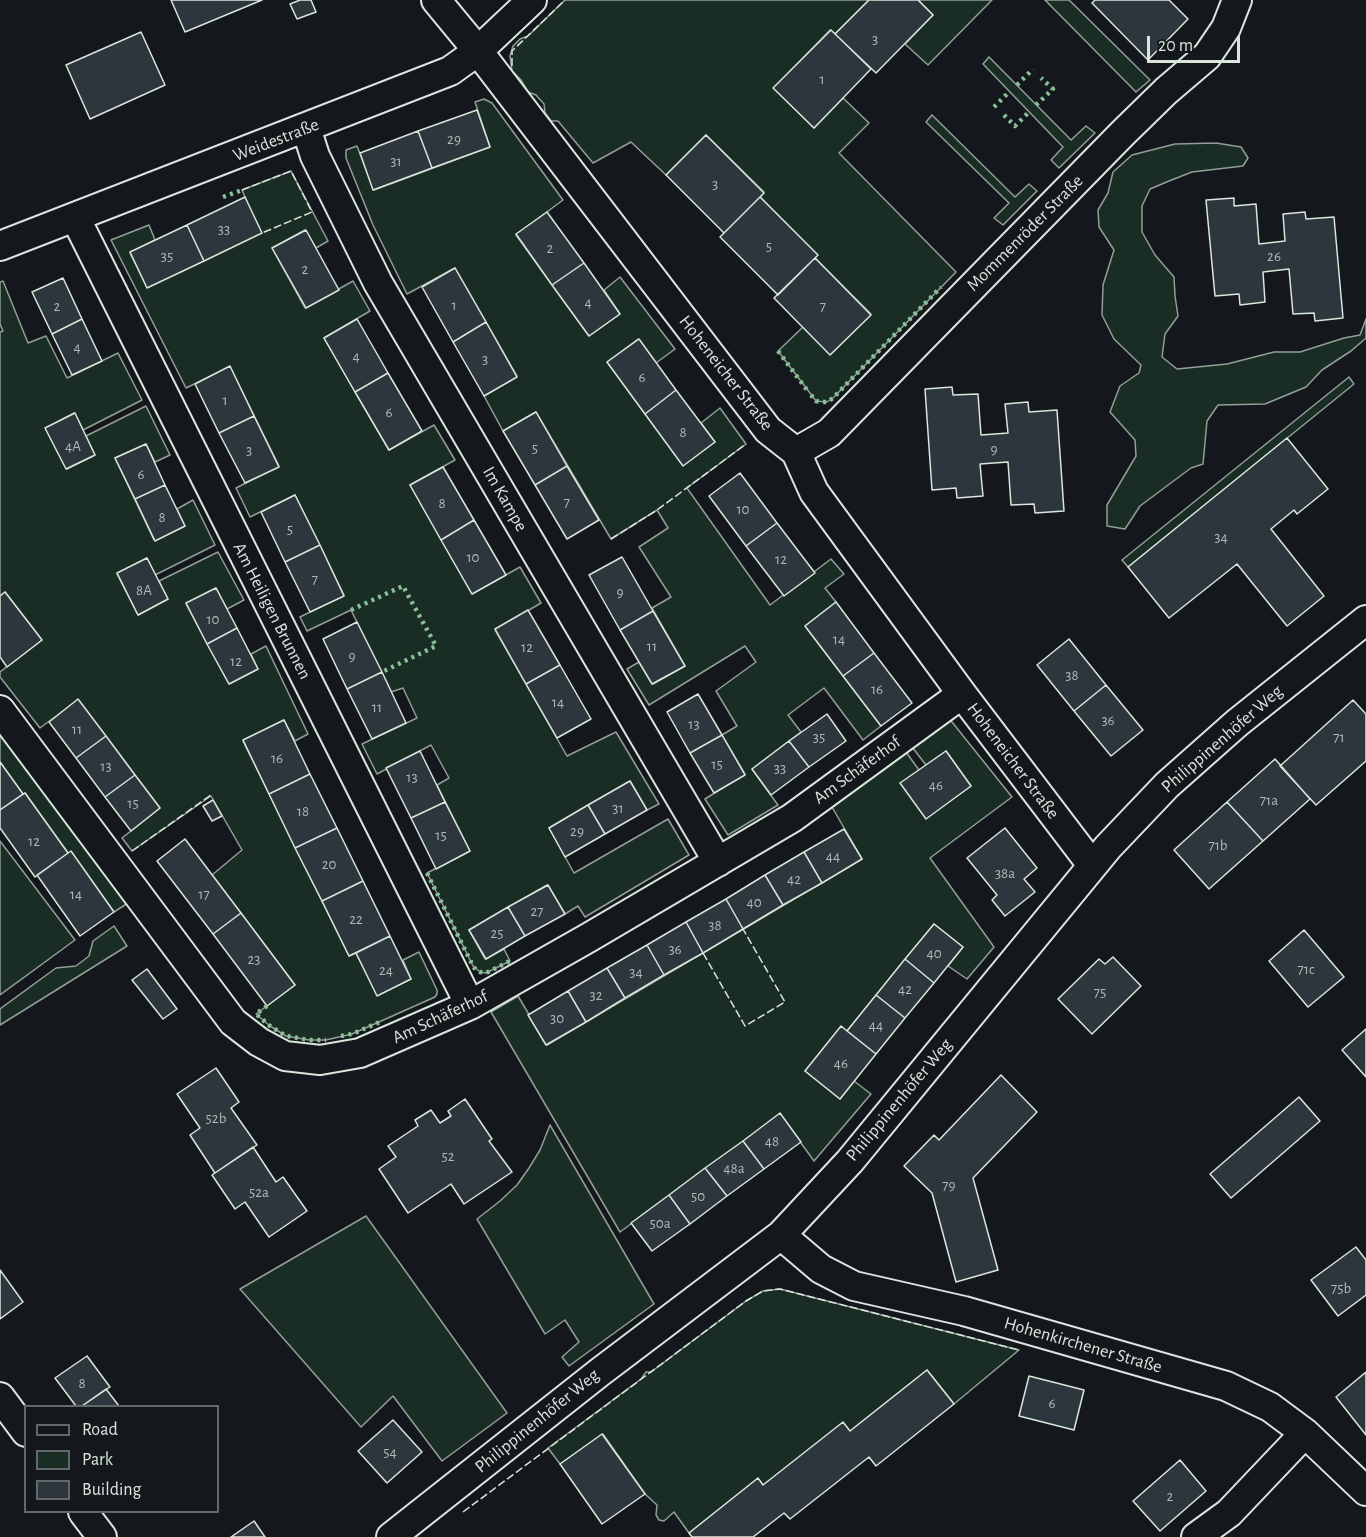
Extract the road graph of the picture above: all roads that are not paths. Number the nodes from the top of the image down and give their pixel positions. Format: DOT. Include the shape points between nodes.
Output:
graph roads {
  1 [pos="436,0"];
  2 [pos="532,0"];
  3 [pos="1238,0"];
  4 [pos="478,51"];
  5 [pos="306,128"];
  6 [pos="75,217"];
  7 [pos="0,246"];
  8 [pos="796,452"];
  9 [pos="1366,621"];
  10 [pos="962,694"];
  11 [pos="0,710"];
  12 [pos="718,862"];
  13 [pos="1092,865"];
  14 [pos="470,1005"];
  15 [pos="781,1235"];
  16 [pos="0,1397"];
  17 [pos="24,1429"];
  18 [pos="1305,1433"];
  19 [pos="1366,1491"];
  20 [pos="84,1513"];
  21 [pos="102,1537"];
  22 [pos="391,1537"];
  23 [pos="1196,1537"];
  1 -- 4 [label="street, Hoheneicher Straße"];
  2 -- 4 [label="street, Weidestraße"];
  3 -- 8 [label="street, Mommenröder Straße" via="1226,28 1207,56 1122,134 829,433"];
  4 -- 5 [label="street, Weidestraße" via="450,71"];
  4 -- 8 [label="street, Hoheneicher Straße" via="768,430"];
  5 -- 6 [label="street, Weidestraße"];
  5 -- 12 [label="street, Im Kampe" via="315,156 378,284"];
  6 -- 7 [label="street, Weidestraße"];
  6 -- 14 [label="street, Am Heiligen Brunnen"];
  8 -- 10 [label="street, Hoheneicher Straße" via="814,492"];
  9 -- 13 [label="street, Philippinenhöfer Weg" via="1167,784"];
  10 -- 12 [label="street, Am Schäferhof" via="792,818"];
  10 -- 13 [label="street, Hoheneicher Straße"];
  11 -- 14 [label="street, Am Schäferhof" via="233,1022 259,1042 285,1056 320,1060 360,1053"];
  12 -- 14 [label="street, Am Schäferhof"];
  13 -- 15 [label="street, Philippinenhöfer Weg" via="850,1161"];
  15 -- 18 [label="street, Hohenkirchener Straße" via="821,1269 854,1286 964,1311 1226,1386 1270,1407"];
  15 -- 22 [label="street, Philippinenhöfer Weg"];
  16 -- 17 [label="street"];
  18 -- 19 [label="street, Hohenkirchener Straße"];
  18 -- 23 [label="street" via="1229,1513"];
  20 -- 21 [label="street"];
}
